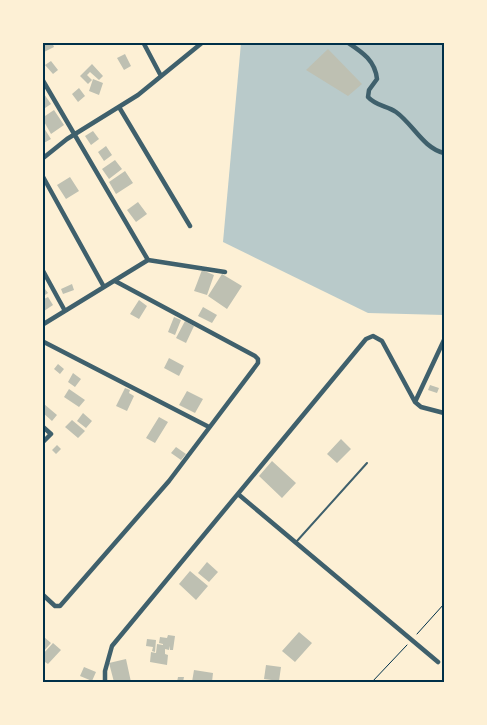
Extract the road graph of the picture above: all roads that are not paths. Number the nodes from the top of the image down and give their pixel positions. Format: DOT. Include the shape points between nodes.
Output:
graph roads {
  1 [pos="143,42"];
  2 [pos="203,42"];
  3 [pos="347,42"];
  4 [pos="161,76"];
  5 [pos="42,79"];
  6 [pos="119,107"];
  7 [pos="75,135"];
  8 [pos="444,153"];
  9 [pos="42,159"];
  10 [pos="42,175"];
  11 [pos="190,226"];
  12 [pos="148,260"];
  13 [pos="42,269"];
  14 [pos="225,272"];
  15 [pos="115,280"];
  16 [pos="104,287"];
  17 [pos="64,311"];
  18 [pos="42,325"];
  19 [pos="444,340"];
  20 [pos="42,341"];
  21 [pos="414,402"];
  22 [pos="444,413"];
  23 [pos="42,426"];
  24 [pos="209,427"];
  25 [pos="42,443"];
  26 [pos="367,462"];
  27 [pos="238,494"];
  28 [pos="295,542"];
  29 [pos="42,594"];
  30 [pos="438,662"];
  31 [pos="106,682"];
  1 -- 4 [label="street"];
  2 -- 4 [label="street"];
  3 -- 8 [label="street" via="372,62 377,79 368,97 396,112 429,145"];
  4 -- 6 [label="street"];
  5 -- 7 [label="street"];
  6 -- 7 [label="street"];
  6 -- 11 [label="street"];
  7 -- 9 [label="street"];
  7 -- 12 [label="street"];
  10 -- 16 [label="street"];
  12 -- 14 [label="street"];
  12 -- 15 [label="street"];
  13 -- 17 [label="street"];
  15 -- 16 [label="street"];
  15 -- 24 [label="street" via="256,356 258,363"];
  16 -- 17 [label="street"];
  17 -- 18 [label="street"];
  19 -- 21 [label="street"];
  20 -- 24 [label="street"];
  21 -- 22 [label="street"];
  21 -- 27 [label="street" via="382,341 369,337"];
  23 -- 25 [label="street" via="51,434"];
  24 -- 29 [label="street" via="169,481 60,606 55,606"];
  26 -- 28 [label="lane"];
  27 -- 28 [label="street"];
  27 -- 31 [label="street" via="112,646 105,671"];
  28 -- 30 [label="street"];
}
